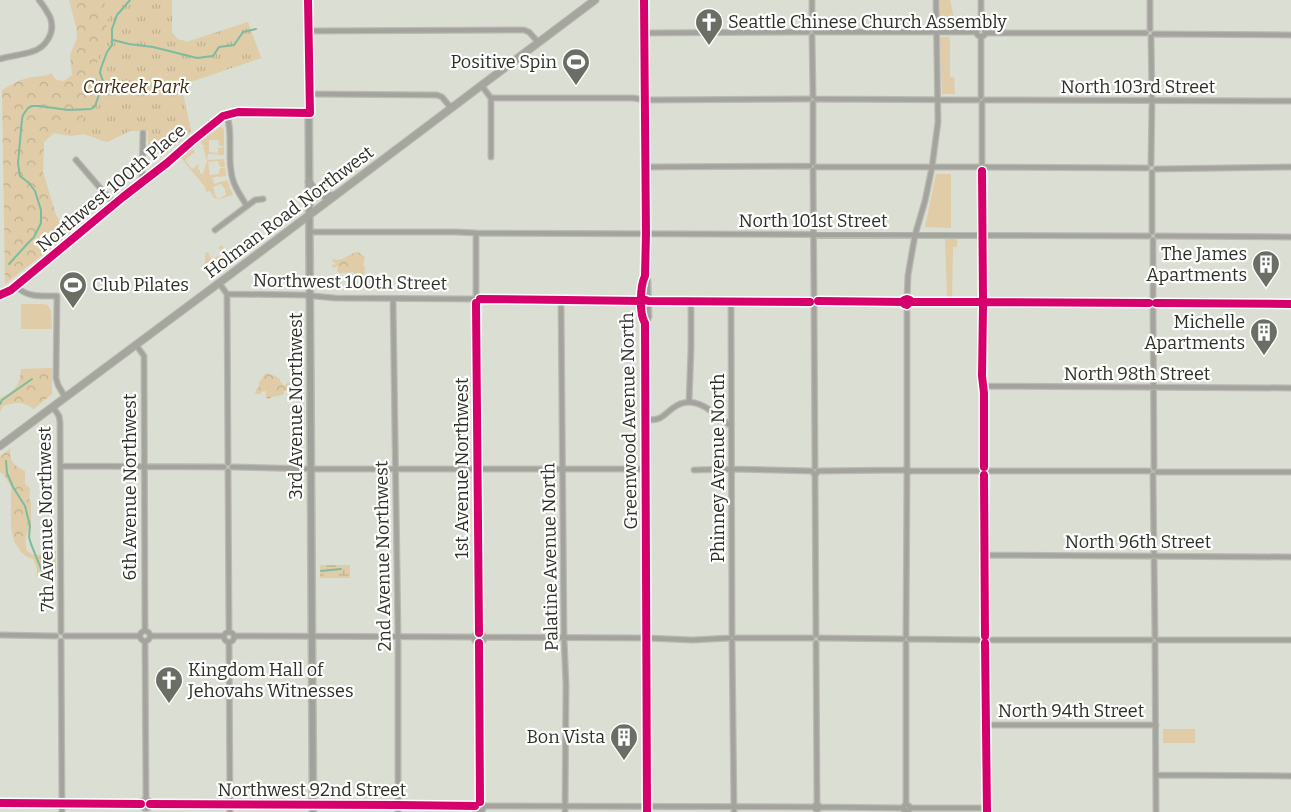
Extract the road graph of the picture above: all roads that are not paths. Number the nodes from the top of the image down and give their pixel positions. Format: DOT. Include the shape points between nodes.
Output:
graph roads {
  1 [pos="39,0"];
  2 [pos="308,0"];
  3 [pos="595,0"];
  4 [pos="812,0"];
  5 [pos="936,0"];
  6 [pos="981,0"];
  7 [pos="1150,0"];
  8 [pos="644,1"];
  9 [pos="981,28"];
  10 [pos="308,31"];
  11 [pos="1148,31"];
  12 [pos="812,32"];
  13 [pos="936,32"];
  14 [pos="976,32"];
  15 [pos="645,33"];
  16 [pos="983,34"];
  17 [pos="1291,35"];
  18 [pos="1152,36"];
  19 [pos="538,42"];
  20 [pos="0,59"];
  21 [pos="481,85"];
  22 [pos="309,94"];
  23 [pos="491,98"];
  24 [pos="813,99"];
  25 [pos="645,100"];
  26 [pos="938,100"];
  27 [pos="982,100"];
  28 [pos="1152,101"];
  29 [pos="1291,101"];
  30 [pos="451,108"];
  31 [pos="310,113"];
  32 [pos="226,115"];
  33 [pos="143,133"];
  34 [pos="490,157"];
  35 [pos="76,160"];
  36 [pos="813,166"];
  37 [pos="1149,166"];
  38 [pos="646,167"];
  39 [pos="932,167"];
  40 [pos="982,167"];
  41 [pos="1291,167"];
  42 [pos="1154,171"];
  43 [pos="142,181"];
  44 [pos="309,182"];
  45 [pos="334,196"];
  46 [pos="263,199"];
  47 [pos="114,204"];
  48 [pos="247,206"];
  49 [pos="309,215"];
  50 [pos="215,230"];
  51 [pos="309,232"];
  52 [pos="476,233"];
  53 [pos="646,234"];
  54 [pos="814,234"];
  55 [pos="915,235"];
  56 [pos="982,235"];
  57 [pos="1153,236"];
  58 [pos="1291,237"];
  59 [pos="219,283"];
  60 [pos="16,286"];
  61 [pos="227,294"];
  62 [pos="0,295"];
  63 [pos="310,296"];
  64 [pos="393,299"];
  65 [pos="476,299"];
  66 [pos="561,301"];
  67 [pos="645,301"];
  68 [pos="814,301"];
  69 [pos="690,302"];
  70 [pos="731,302"];
  71 [pos="907,302"];
  72 [pos="983,302"];
  73 [pos="1153,303"];
  74 [pos="1291,304"];
  75 [pos="136,345"];
  76 [pos="983,386"];
  77 [pos="1152,388"];
  78 [pos="1291,388"];
  79 [pos="65,398"];
  80 [pos="688,402"];
  81 [pos="52,407"];
  82 [pos="645,420"];
  83 [pos="731,426"];
  84 [pos="0,446"];
  85 [pos="61,466"];
  86 [pos="145,466"];
  87 [pos="228,467"];
  88 [pos="311,468"];
  89 [pos="478,468"];
  90 [pos="396,469"];
  91 [pos="562,469"];
  92 [pos="646,469"];
  93 [pos="732,469"];
  94 [pos="694,470"];
  95 [pos="815,471"];
  96 [pos="907,471"];
  97 [pos="984,471"];
  98 [pos="1153,471"];
  99 [pos="1291,472"];
  100 [pos="985,554"];
  101 [pos="1154,557"];
  102 [pos="1291,557"];
  103 [pos="145,631"];
  104 [pos="229,631"];
  105 [pos="479,633"];
  106 [pos="63,634"];
  107 [pos="0,635"];
  108 [pos="56,636"];
  109 [pos="140,636"];
  110 [pos="150,636"];
  111 [pos="224,636"];
  112 [pos="234,636"];
  113 [pos="312,637"];
  114 [pos="398,637"];
  115 [pos="474,637"];
  116 [pos="484,637"];
  117 [pos="564,638"];
  118 [pos="646,638"];
  119 [pos="732,638"];
  120 [pos="816,638"];
  121 [pos="906,639"];
  122 [pos="985,639"];
  123 [pos="145,640"];
  124 [pos="1155,640"];
  125 [pos="1291,640"];
  126 [pos="61,641"];
  127 [pos="229,642"];
  128 [pos="479,643"];
  129 [pos="987,725"];
  130 [pos="1156,725"];
  131 [pos="1156,775"];
  132 [pos="1291,776"];
  133 [pos="146,800"];
  134 [pos="0,803"];
  135 [pos="62,804"];
  136 [pos="141,804"];
  137 [pos="150,804"];
  138 [pos="230,804"];
  139 [pos="313,804"];
  140 [pos="482,804"];
  141 [pos="398,805"];
  142 [pos="475,806"];
  143 [pos="565,806"];
  144 [pos="818,808"];
  145 [pos="906,808"];
  146 [pos="647,809"];
  147 [pos="146,810"];
  148 [pos="734,810"];
  149 [pos="987,810"];
  150 [pos="62,812"];
  151 [pos="230,812"];
  152 [pos="313,812"];
  153 [pos="398,812"];
  154 [pos="480,812"];
  155 [pos="565,812"];
  156 [pos="1156,812"];
  1 -- 20 [label="street" via="52,23 47,42 32,52"];
  2 -- 10 [label="main road, 3rd Avenue Northwest"];
  3 -- 19 [label="main road, Holman Road Northwest"];
  4 -- 12 [label="street"];
  5 -- 13 [label="street"];
  6 -- 9 [label="street"];
  7 -- 11 [label="street"];
  8 -- 15 [label="main road, Greenwood Avenue North"];
  9 -- 14 [label="street"];
  9 -- 16 [label="street" via="984,29"];
  10 -- 19 [label="street" via="524,30"];
  10 -- 22 [label="main road, 3rd Avenue Northwest"];
  11 -- 16 [label="street"];
  11 -- 18 [label="street" via="1147,36"];
  12 -- 13 [label="street"];
  12 -- 15 [label="street"];
  12 -- 24 [label="street"];
  13 -- 14 [label="street"];
  13 -- 26 [label="street"];
  14 -- 16 [label="street" via="978,36"];
  15 -- 25 [label="main road, Greenwood Avenue North"];
  16 -- 27 [label="street"];
  17 -- 18 [label="street"];
  18 -- 28 [label="street"];
  19 -- 21 [label="main road, Holman Road Northwest"];
  21 -- 23 [label="street"];
  21 -- 30 [label="main road, Holman Road Northwest"];
  22 -- 30 [label="street" via="437,95"];
  22 -- 31 [label="main road, 3rd Avenue Northwest"];
  23 -- 25 [label="street, North 103rd Street"];
  23 -- 34 [label="street"];
  24 -- 25 [label="street, North 103rd Street"];
  24 -- 26 [label="street, North 103rd Street"];
  24 -- 36 [label="street"];
  25 -- 38 [label="main road, Greenwood Avenue North"];
  26 -- 27 [label="street, North 103rd Street"];
  26 -- 39 [label="street"];
  27 -- 28 [label="street, North 103rd Street"];
  27 -- 40 [label="street"];
  28 -- 29 [label="street, North 103rd Street"];
  28 -- 37 [label="street"];
  30 -- 45 [label="main road, Holman Road Northwest"];
  31 -- 32 [label="main road" via="238,112"];
  31 -- 44 [label="main road, 3rd Avenue Northwest"];
  32 -- 43 [label="main road, Northwest 100th Place"];
  32 -- 48 [label="street" via="232,177"];
  33 -- 43 [label="street"];
  35 -- 47 [label="street"];
  36 -- 38 [label="street"];
  36 -- 39 [label="street"];
  36 -- 54 [label="street"];
  37 -- 40 [label="street"];
  37 -- 42 [label="street" via="1155,166"];
  38 -- 53 [label="main road, Greenwood Avenue North"];
  39 -- 40 [label="street"];
  39 -- 55 [label="street"];
  40 -- 56 [label="street"];
  41 -- 42 [label="street"];
  42 -- 57 [label="street"];
  43 -- 47 [label="main road, Northwest 100th Place"];
  44 -- 45 [label="main road" via="317,194"];
  44 -- 49 [label="main road, 3rd Avenue Northwest"];
  45 -- 49 [label="main road, Holman Road Northwest"];
  46 -- 48 [label="street"];
  47 -- 60 [label="main road, Northwest 100th Place"];
  48 -- 50 [label="street"];
  49 -- 51 [label="main road, 3rd Avenue Northwest"];
  49 -- 59 [label="main road, Holman Road Northwest"];
  51 -- 52 [label="street, North 101st Street"];
  51 -- 63 [label="main road, 3rd Avenue Northwest"];
  52 -- 53 [label="street, North 101st Street"];
  52 -- 65 [label="street, 1st Avenue Northwest"];
  53 -- 54 [label="street, North 101st Street"];
  53 -- 67 [label="main road, Greenwood Avenue North" via="642,282"];
  54 -- 55 [label="street, North 101st Street"];
  54 -- 68 [label="street"];
  55 -- 56 [label="street, North 101st Street"];
  55 -- 71 [label="street"];
  56 -- 57 [label="street, North 101st Street"];
  56 -- 72 [label="street"];
  57 -- 58 [label="street, North 101st Street"];
  57 -- 73 [label="street"];
  59 -- 61 [label="street"];
  59 -- 75 [label="main road, Holman Road Northwest"];
  60 -- 62 [label="main road"];
  60 -- 79 [label="street" via="30,295 57,296 56,378"];
  61 -- 63 [label="street, Northwest 100th Street"];
  61 -- 87 [label="street"];
  63 -- 64 [label="street, Northwest 100th Street"];
  63 -- 88 [label="main road, 3rd Avenue Northwest"];
  64 -- 65 [label="street, Northwest 100th Street"];
  64 -- 90 [label="street, 2nd Avenue Northwest"];
  65 -- 66 [label="street, Northwest 100th Street"];
  65 -- 89 [label="street, 1st Avenue Northwest"];
  66 -- 67 [label="street, Northwest 100th Street"];
  66 -- 91 [label="street, Palatine Avenue North"];
  67 -- 69 [label="street, Northwest 100th Street"];
  67 -- 82 [label="main road, Greenwood Avenue North" via="642,318 645,323"];
  68 -- 70 [label="street, Northwest 100th Street"];
  68 -- 71 [label="street, Northwest 100th Street"];
  68 -- 95 [label="street"];
  69 -- 70 [label="street, Northwest 100th Street"];
  69 -- 80 [label="street"];
  70 -- 83 [label="street, Phinney Avenue North"];
  71 -- 72 [label="street, Northwest 100th Street"];
  71 -- 96 [label="street"];
  72 -- 73 [label="street, Northwest 100th Street"];
  72 -- 76 [label="street"];
  73 -- 74 [label="street, Northwest 100th Street"];
  73 -- 77 [label="street"];
  75 -- 79 [label="main road, Holman Road Northwest"];
  75 -- 86 [label="street, 6th Avenue Northwest" via="144,356"];
  76 -- 77 [label="street, North 98th Street"];
  76 -- 97 [label="street"];
  77 -- 78 [label="street, North 98th Street"];
  77 -- 98 [label="street"];
  79 -- 81 [label="main road, Holman Road Northwest"];
  80 -- 82 [label="street" via="675,406 659,420"];
  80 -- 83 [label="street" via="706,406"];
  81 -- 84 [label="main road, Holman Road Northwest"];
  81 -- 85 [label="street, 7th Avenue Northwest" via="60,419"];
  82 -- 92 [label="main road, Greenwood Avenue North"];
  83 -- 93 [label="street, Phinney Avenue North"];
  85 -- 86 [label="street"];
  85 -- 106 [label="street, 7th Avenue Northwest"];
  86 -- 87 [label="street"];
  86 -- 103 [label="street, 6th Avenue Northwest"];
  87 -- 88 [label="street"];
  87 -- 104 [label="street"];
  88 -- 90 [label="street"];
  88 -- 113 [label="main road, 3rd Avenue Northwest"];
  89 -- 90 [label="street"];
  89 -- 91 [label="street"];
  89 -- 105 [label="street, 1st Avenue Northwest"];
  90 -- 114 [label="street, 2nd Avenue Northwest"];
  91 -- 92 [label="street"];
  91 -- 117 [label="street, Palatine Avenue North"];
  92 -- 118 [label="main road, Greenwood Avenue North"];
  93 -- 94 [label="street"];
  93 -- 95 [label="street"];
  93 -- 119 [label="street, Phinney Avenue North"];
  95 -- 96 [label="street"];
  95 -- 120 [label="street"];
  96 -- 97 [label="street"];
  96 -- 121 [label="street"];
  97 -- 98 [label="street"];
  97 -- 100 [label="street"];
  98 -- 99 [label="street"];
  98 -- 101 [label="street"];
  100 -- 101 [label="street, North 96th Street"];
  100 -- 122 [label="street"];
  101 -- 102 [label="street, North 96th Street"];
  101 -- 124 [label="street"];
  103 -- 109 [label="street"];
  103 -- 110 [label="street"];
  104 -- 111 [label="street"];
  104 -- 112 [label="street"];
  105 -- 115 [label="street"];
  105 -- 116 [label="street"];
  106 -- 108 [label="street"];
  106 -- 109 [label="street"];
  106 -- 126 [label="street" via="64,640"];
  107 -- 108 [label="street"];
  108 -- 126 [label="street"];
  109 -- 123 [label="street"];
  110 -- 111 [label="street"];
  110 -- 123 [label="street"];
  111 -- 127 [label="street"];
  112 -- 113 [label="street"];
  112 -- 127 [label="street"];
  113 -- 114 [label="street"];
  113 -- 139 [label="main road, 3rd Avenue Northwest"];
  114 -- 115 [label="street"];
  114 -- 141 [label="street, 2nd Avenue Northwest"];
  115 -- 128 [label="street"];
  116 -- 117 [label="street"];
  116 -- 128 [label="street"];
  117 -- 118 [label="street"];
  117 -- 143 [label="street, Palatine Avenue North"];
  118 -- 119 [label="street"];
  118 -- 146 [label="main road, Greenwood Avenue North"];
  119 -- 120 [label="street"];
  119 -- 148 [label="street, Phinney Avenue North"];
  120 -- 121 [label="street"];
  120 -- 144 [label="street"];
  121 -- 122 [label="street"];
  121 -- 145 [label="street"];
  122 -- 124 [label="street"];
  122 -- 129 [label="street"];
  123 -- 133 [label="street"];
  124 -- 125 [label="street"];
  124 -- 130 [label="street"];
  126 -- 135 [label="street"];
  127 -- 138 [label="street"];
  128 -- 140 [label="street"];
  129 -- 130 [label="street, North 94th Street"];
  129 -- 149 [label="street"];
  130 -- 131 [label="street"];
  131 -- 132 [label="street"];
  131 -- 156 [label="street"];
  133 -- 136 [label="street"];
  133 -- 137 [label="street"];
  134 -- 135 [label="street"];
  135 -- 136 [label="street"];
  135 -- 150 [label="street"];
  136 -- 147 [label="street"];
  137 -- 138 [label="street, Northwest 92nd Street"];
  137 -- 147 [label="street"];
  138 -- 139 [label="street, Northwest 92nd Street"];
  138 -- 151 [label="street"];
  139 -- 141 [label="street, Northwest 92nd Street"];
  139 -- 152 [label="main road, 3rd Avenue Northwest"];
  140 -- 142 [label="street"];
  140 -- 143 [label="street"];
  140 -- 154 [label="street"];
  141 -- 142 [label="street, Northwest 92nd Street"];
  141 -- 153 [label="street, 2nd Avenue Northwest"];
  142 -- 154 [label="street"];
  143 -- 146 [label="street"];
  143 -- 155 [label="street, Palatine Avenue North"];
  144 -- 145 [label="street"];
  144 -- 148 [label="street"];
  145 -- 149 [label="street"];
  146 -- 148 [label="street"];
}
